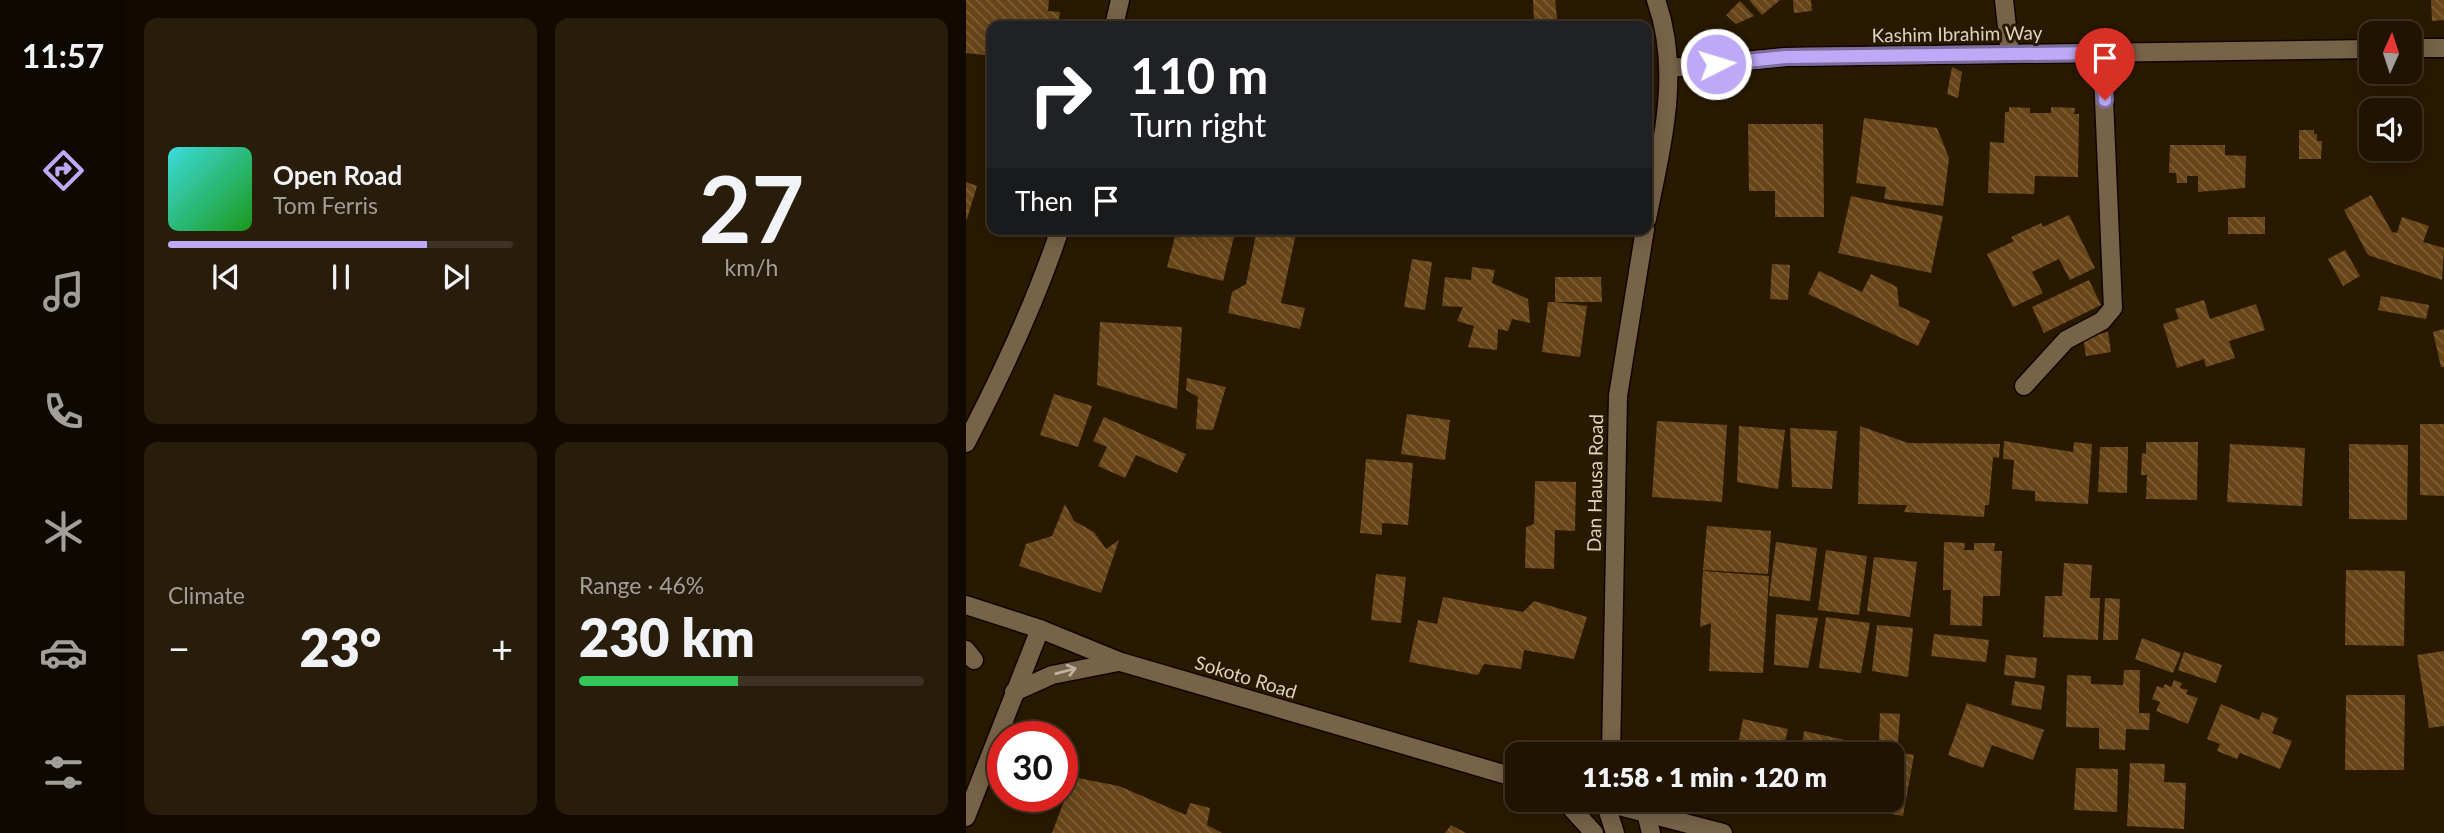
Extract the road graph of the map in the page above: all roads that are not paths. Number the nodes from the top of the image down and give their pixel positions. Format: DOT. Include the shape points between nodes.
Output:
graph roads {
  1 [pos="1120,0"];
  2 [pos="1656,0"];
  3 [pos="2004,0"];
  4 [pos="1115,21"];
  5 [pos="2422,48"];
  6 [pos="2444,48"];
  7 [pos="2359,49"];
  8 [pos="2102,53"];
  9 [pos="2010,54"];
  10 [pos="1670,68"];
  11 [pos="1652,194"];
  12 [pos="1057,235"];
  13 [pos="1644,235"];
  14 [pos="2024,386"];
  15 [pos="966,443"];
  16 [pos="966,605"];
  17 [pos="1040,629"];
  18 [pos="1121,662"];
  19 [pos="1014,692"];
  20 [pos="1614,742"];
  21 [pos="1505,774"];
  22 [pos="1575,812"];
  23 [pos="1606,812"];
  24 [pos="1645,812"];
  25 [pos="1661,812"];
  26 [pos="966,817"];
  27 [pos="1594,833"];
  28 [pos="1615,833"];
  29 [pos="1651,833"];
  30 [pos="1723,833"];
  1 -- 4 [label="street"];
  2 -- 10 [label="street"];
  3 -- 9 [label="street"];
  5 -- 6 [label="street"];
  7 -- 8 [label="street, Kashim Ibrahim Way"];
  8 -- 9 [label="street, Kashim Ibrahim Way"];
  8 -- 14 [label="street" via="2113,308 2102,321 2066,340"];
  9 -- 10 [label="street, Kashim Ibrahim Way" via="1786,57"];
  10 -- 11 [label="street" via="1668,112"];
  12 -- 15 [label="street" via="1044,278"];
  13 -- 20 [label="street, Dan Hausa Road" via="1618,396"];
  16 -- 17 [label="street, Sokoto Road"];
  17 -- 18 [label="street, Sokoto Road"];
  17 -- 19 [label="street"];
  19 -- 18 [label="street, one-way" via="1052,675"];
  18 -- 21 [label="street, Sokoto Road"];
  19 -- 26 [label="street"];
  22 -- 27 [label="street"];
  23 -- 28 [label="street"];
  24 -- 29 [label="street"];
  25 -- 30 [label="street"];
}
